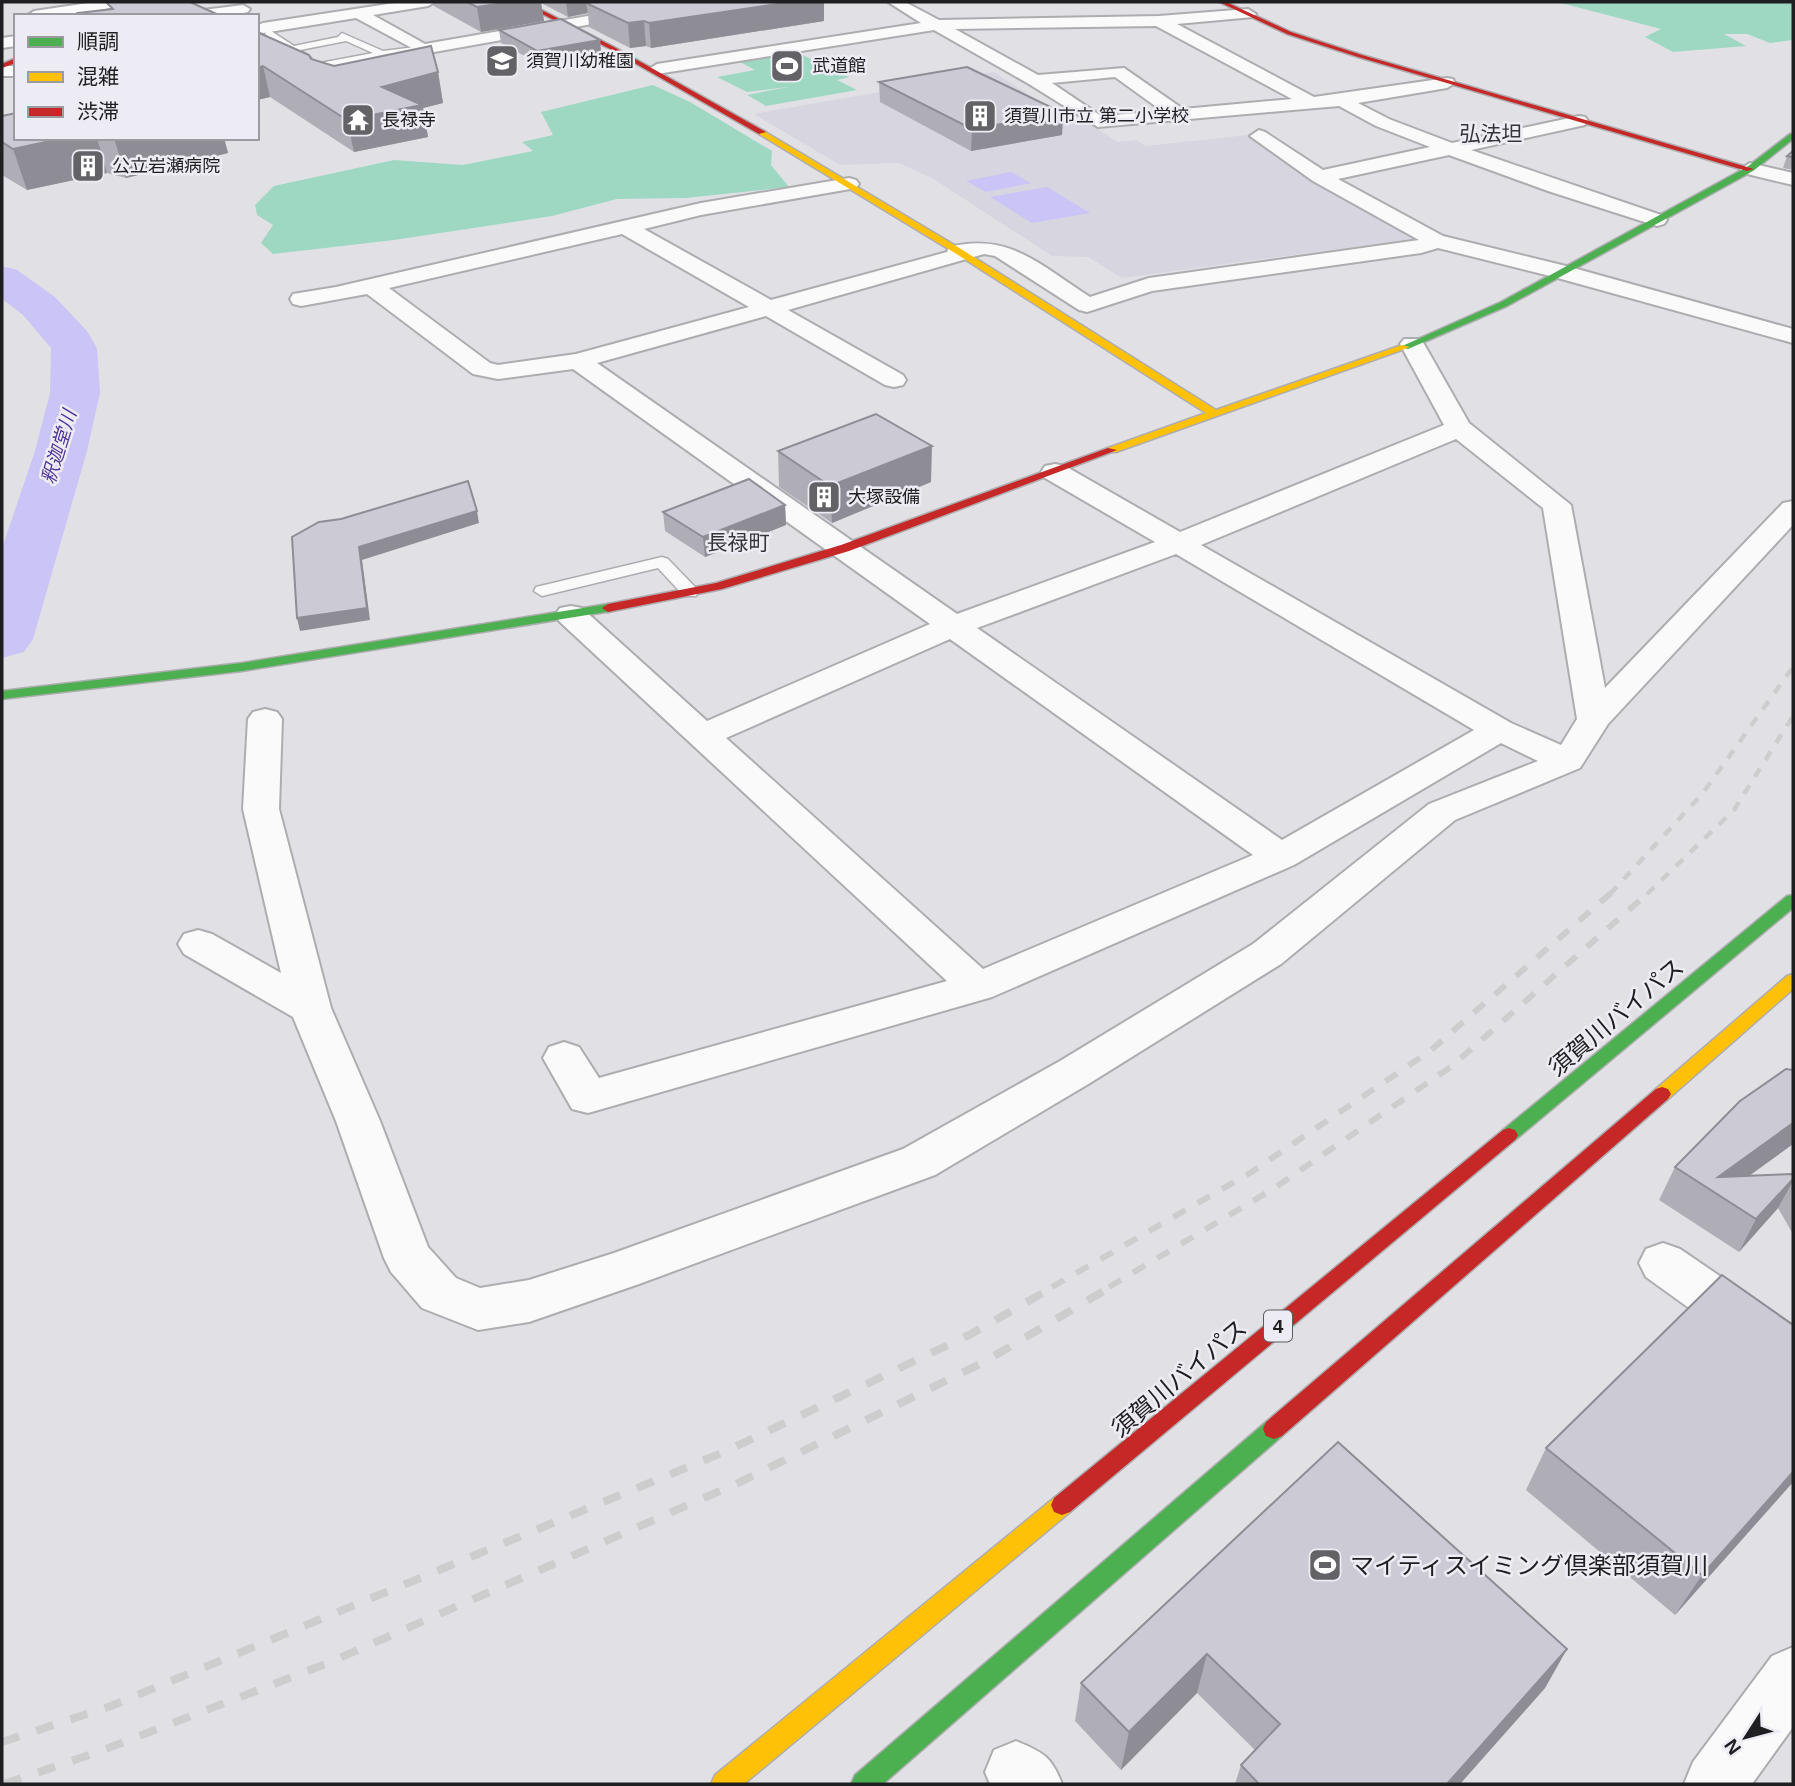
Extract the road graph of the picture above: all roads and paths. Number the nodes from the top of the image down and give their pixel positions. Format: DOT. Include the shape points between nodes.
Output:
graph roads {
  1 [pos="122,2"];
  2 [pos="209,2"];
  3 [pos="428,2"];
  4 [pos="522,2"];
  5 [pos="693,2"];
  6 [pos="895,2"];
  7 [pos="1222,2"];
  8 [pos="246,12"];
  9 [pos="356,12"];
  10 [pos="47,14"];
  11 [pos="220,14"];
  12 [pos="1248,14"];
  13 [pos="1159,20"];
  14 [pos="841,22"];
  15 [pos="568,24"];
  16 [pos="935,25"];
  17 [pos="261,29"];
  18 [pos="864,35"];
  19 [pos="290,49"];
  20 [pos="423,49"];
  21 [pos="381,54"];
  22 [pos="1122,59"];
  23 [pos="387,64"];
  24 [pos="320,66"];
  25 [pos="1011,66"];
  26 [pos="657,69"];
  27 [pos="335,75"];
  28 [pos="1035,80"];
  29 [pos="1447,83"];
  30 [pos="1342,100"];
  31 [pos="1312,103"];
  32 [pos="1178,114"];
  33 [pos="1578,121"];
  34 [pos="1098,122"];
  35 [pos="1259,136"];
  36 [pos="1793,136"];
  37 [pos="1125,140"];
  38 [pos="1452,149"];
  39 [pos="1750,169"];
  40 [pos="1320,177"];
  41 [pos="1793,179"];
  42 [pos="849,184"];
  43 [pos="1657,220"];
  44 [pos="626,228"];
  45 [pos="1436,241"];
  46 [pos="959,253"];
  47 [pos="1562,272"];
  48 [pos="371,286"];
  49 [pos="301,299"];
  50 [pos="768,307"];
  51 [pos="1793,336"];
  52 [pos="1412,344"];
  53 [pos="578,361"];
  54 [pos="894,380"];
  55 [pos="1213,413"];
  56 [pos="1459,428"];
  57 [pos="1055,472"];
  58 [pos="1793,509"];
  59 [pos="1177,544"];
  60 [pos="845,548"];
  61 [pos="542,591"];
  62 [pos="690,592"];
  63 [pos="571,615"];
  64 [pos="953,626"];
  65 [pos="2,695"];
  66 [pos="265,719"];
  67 [pos="1594,719"];
  68 [pos="1499,730"];
  69 [pos="701,736"];
  70 [pos="1568,761"];
  71 [pos="1281,857"];
  72 [pos="1793,900"];
  73 [pos="198,944"];
  74 [pos="1793,980"];
  75 [pos="978,987"];
  76 [pos="310,1008"];
  77 [pos="564,1058"];
  78 [pos="1664,1263"];
  79 [pos="1793,1354"];
  80 [pos="1793,1677"];
  81 [pos="724,1784"];
  82 [pos="864,1784"];
  83 [pos="1715,1784"];
  1 -- 10 [label="street"];
  2 -- 8 [label="street"];
  3 -- 9 [label="street"];
  4 -- 15 [label="main road"];
  5 -- 15 [label="street"];
  6 -- 16 [label="street"];
  7 -- 12 [label="main road"];
  8 -- 11 [label="street"];
  9 -- 17 [label="street"];
  9 -- 20 [label="street"];
  12 -- 13 [label="street"];
  12 -- 29 [label="main road" via="1289,33"];
  13 -- 16 [label="street"];
  13 -- 31 [label="street"];
  14 -- 18 [label="street"];
  15 -- 20 [label="street"];
  15 -- 26 [label="main road"];
  16 -- 18 [label="street"];
  16 -- 25 [label="street"];
  17 -- 19 [label="lane"];
  18 -- 26 [label="street"];
  19 -- 21 [label="lane" via="345,37"];
  19 -- 24 [label="lane" via="304,57 295,61"];
  20 -- 21 [label="lane"];
  21 -- 23 [label="lane" via="400,62"];
  21 -- 24 [label="lane"];
  22 -- 25 [label="street"];
  24 -- 27 [label="lane"];
  25 -- 28 [label="street"];
  26 -- 42 [label="main road"];
  28 -- 32 [label="street" via="1118,72"];
  28 -- 34 [label="street"];
  29 -- 30 [label="street"];
  29 -- 33 [label="main road"];
  30 -- 31 [label="street"];
  30 -- 38 [label="street" via="1373,118"];
  31 -- 32 [label="street"];
  32 -- 34 [label="street"];
  33 -- 38 [label="street"];
  33 -- 39 [label="main road"];
  34 -- 37 [label="street"];
  35 -- 40 [label="street"];
  36 -- 39 [label="main road"];
  38 -- 40 [label="street"];
  38 -- 43 [label="street" via="1556,189"];
  39 -- 41 [label="street"];
  39 -- 43 [label="main road"];
  40 -- 45 [label="street"];
  42 -- 44 [label="street" via="701,209"];
  42 -- 46 [label="main road"];
  43 -- 47 [label="main road"];
  44 -- 48 [label="street"];
  44 -- 50 [label="street"];
  45 -- 46 [label="street" via="1422,247 1149,285 1087,305 1001,251 984,248"];
  45 -- 47 [label="street"];
  46 -- 50 [label="street"];
  46 -- 55 [label="main road"];
  47 -- 51 [label="street"];
  47 -- 52 [label="main road" via="1504,304"];
  48 -- 49 [label="street"];
  48 -- 53 [label="street" via="482,369 498,372"];
  50 -- 53 [label="street"];
  50 -- 54 [label="street"];
  52 -- 55 [label="main road"];
  52 -- 56 [label="street"];
  53 -- 60 [label="street"];
  55 -- 57 [label="main road"];
  56 -- 59 [label="street"];
  56 -- 67 [label="street" via="1557,505"];
  57 -- 59 [label="street"];
  57 -- 60 [label="main road"];
  58 -- 67 [label="street"];
  59 -- 64 [label="street"];
  59 -- 68 [label="street"];
  60 -- 62 [label="main road"];
  60 -- 64 [label="street"];
  61 -- 62 [label="lane" via="662,562"];
  62 -- 63 [label="main road"];
  63 -- 65 [label="main road" via="242,667"];
  63 -- 69 [label="street"];
  64 -- 69 [label="street"];
  64 -- 71 [label="street"];
  66 -- 76 [label="street" via="261,809"];
  67 -- 70 [label="street"];
  68 -- 70 [label="street"];
  68 -- 71 [label="street"];
  69 -- 75 [label="street"];
  70 -- 76 [label="street" via="1442,812 1268,954 919,1162 529,1301 478,1309 439,1293 408,1258"];
  71 -- 75 [label="street"];
  72 -- 81 [label="main road, 須賀川バイパス / 4"];
  73 -- 76 [label="street"];
  74 -- 82 [label="main road"];
  75 -- 77 [label="street" via="588,1097"];
  78 -- 79 [label="street"];
  80 -- 83 [label="street"];
}
